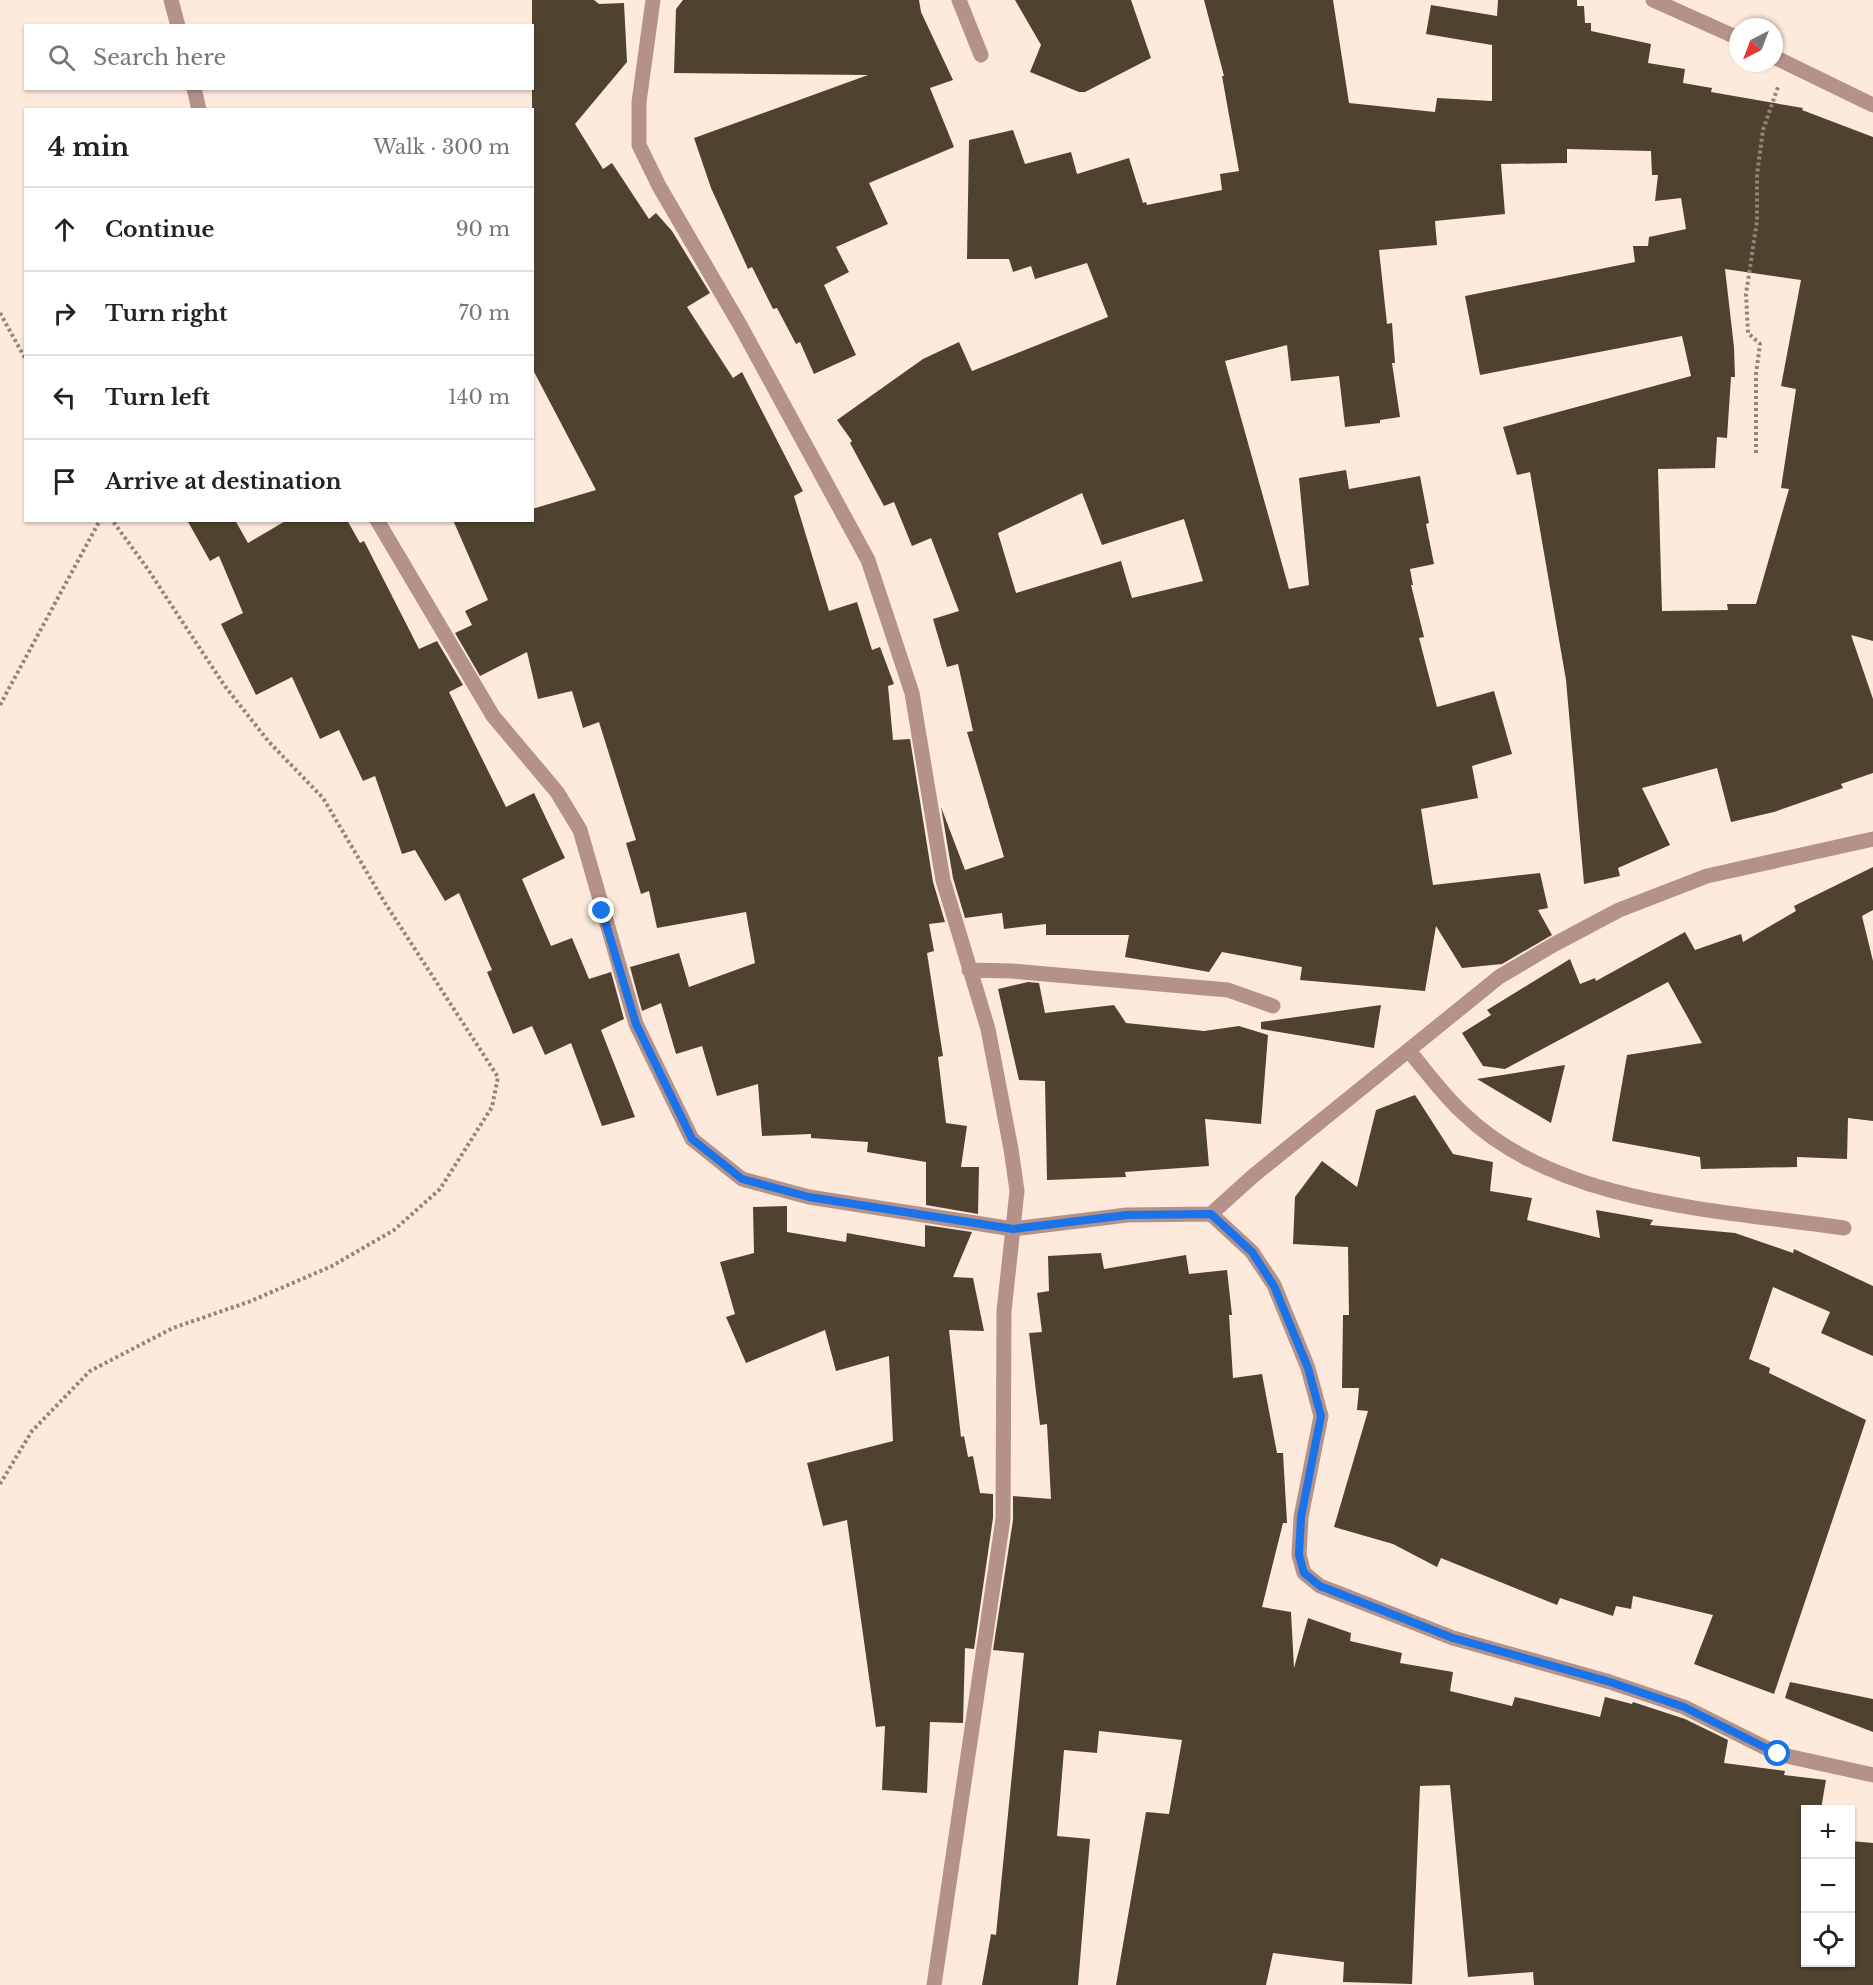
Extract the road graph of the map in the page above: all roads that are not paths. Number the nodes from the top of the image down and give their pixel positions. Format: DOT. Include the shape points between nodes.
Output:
graph roads {
  1 [pos="171,0"];
  2 [pos="653,0"];
  3 [pos="959,0"];
  4 [pos="1653,0"];
  5 [pos="177,24"];
  6 [pos="1729,34"];
  7 [pos="981,55"];
  8 [pos="1783,61"];
  9 [pos="195,90"];
  10 [pos="1873,105"];
  11 [pos="199,108"];
  12 [pos="378,522"];
  13 [pos="1873,839"];
  14 [pos="969,970"];
  15 [pos="1273,1006"];
  16 [pos="1409,1051"];
  17 [pos="1211,1214"];
  18 [pos="1844,1228"];
  19 [pos="1013,1229"];
  20 [pos="1873,1775"];
  21 [pos="934,1985"];
  1 -- 5 [label="street"];
  2 -- 14 [label="street" via="639,102 639,145 658,186 740,325 868,560 912,693 944,880"];
  3 -- 7 [label="street"];
  4 -- 6 [label="street"];
  8 -- 10 [label="street"];
  9 -- 11 [label="street"];
  12 -- 19 [label="street" via="493,716 557,792 580,830 636,1024 692,1139 742,1179 809,1197"];
  13 -- 16 [label="street" via="1707,876 1620,910 1499,977"];
  14 -- 15 [label="street" via="1228,990"];
  14 -- 19 [label="street" via="988,1029 1011,1149 1017,1191"];
  16 -- 17 [label="street"];
  16 -- 18 [label="street" via="1463,1114 1507,1147 1559,1173 1665,1201"];
  17 -- 19 [label="street" via="1127,1215"];
  17 -- 20 [label="street" via="1252,1252 1274,1286 1308,1368 1321,1416 1301,1517 1299,1555 1304,1573 1320,1586 1453,1638 1684,1707 1778,1754"];
  19 -- 21 [label="street" via="1004,1311 1003,1519"];
}
